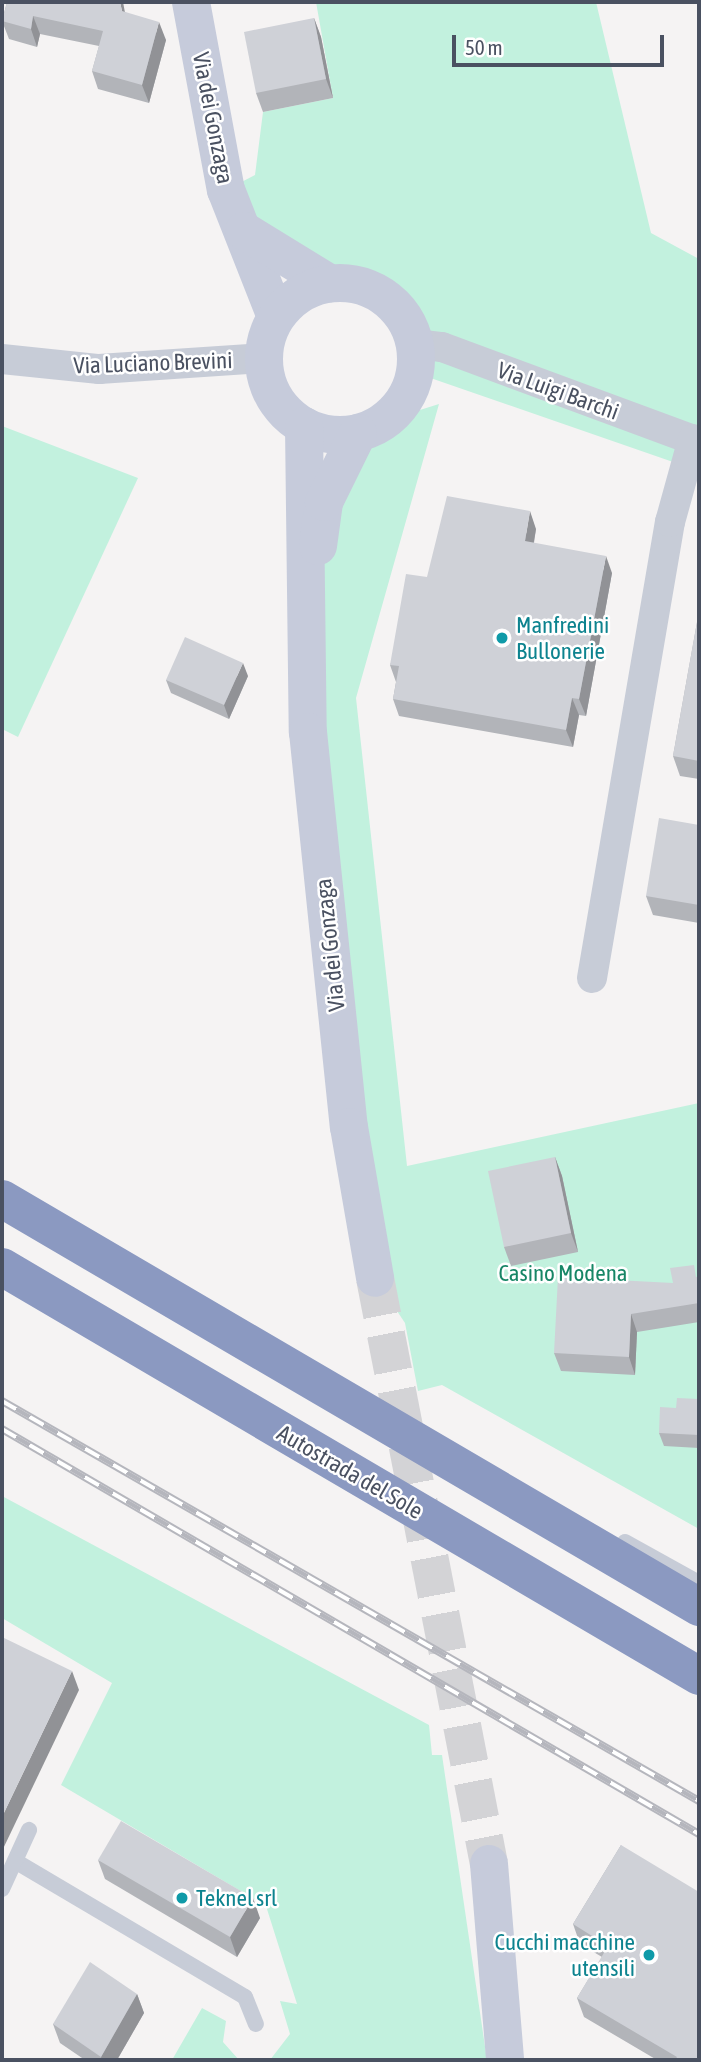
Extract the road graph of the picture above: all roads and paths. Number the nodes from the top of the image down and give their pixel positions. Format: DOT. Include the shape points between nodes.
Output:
graph roads {
  1 [pos="191,2"];
  2 [pos="244,231"];
  3 [pos="329,282"];
  4 [pos="276,317"];
  5 [pos="416,344"];
  6 [pos="263,358"];
  7 [pos="2,359"];
  8 [pos="304,426"];
  9 [pos="359,433"];
  10 [pos="696,441"];
  11 [pos="309,610"];
  12 [pos="592,978"];
  13 [pos="2,1199"];
  14 [pos="2,1267"];
  15 [pos="375,1278"];
  16 [pos="551,1521"];
  17 [pos="699,1583"];
  18 [pos="699,1607"];
  19 [pos="699,1676"];
  20 [pos="29,1830"];
  21 [pos="15,1861"];
  22 [pos="489,1864"];
  23 [pos="2,1889"];
  24 [pos="256,2024"];
  25 [pos="505,2060"];
  1 -- 2 [label="main road, Via dei Gonzaga" via="226,190"];
  2 -- 3 [label="main road"];
  2 -- 4 [label="main road, Via dei Gonzaga"];
  3 -- 4 [label="main road" via="290,300"];
  3 -- 5 [label="main road" via="367,286 399,309"];
  4 -- 6 [label="main road"];
  5 -- 9 [label="main road" via="416,373 405,400 385,421"];
  5 -- 10 [label="street, Via Luigi Barchi" via="442,347"];
  6 -- 7 [label="street, Via Luciano Brevini" via="99,369"];
  6 -- 8 [label="main road" via="284,411"];
  8 -- 9 [label="main road"];
  8 -- 11 [label="main road, Via dei Gonzaga" via="300,491"];
  9 -- 11 [label="main road, Via dei Gonzaga" via="324,502"];
  10 -- 12 [label="street" via="670,522"];
  11 -- 15 [label="main road, Via dei Gonzaga" via="308,732 349,1127"];
  13 -- 16 [label="highway"];
  14 -- 19 [label="highway, Autostrada del Sole"];
  16 -- 17 [label="lane" via="613,1535"];
  16 -- 18 [label="highway"];
  20 -- 21 [label="lane"];
  21 -- 23 [label="lane"];
  21 -- 24 [label="lane" via="246,1997"];
  22 -- 25 [label="main road"];
}
